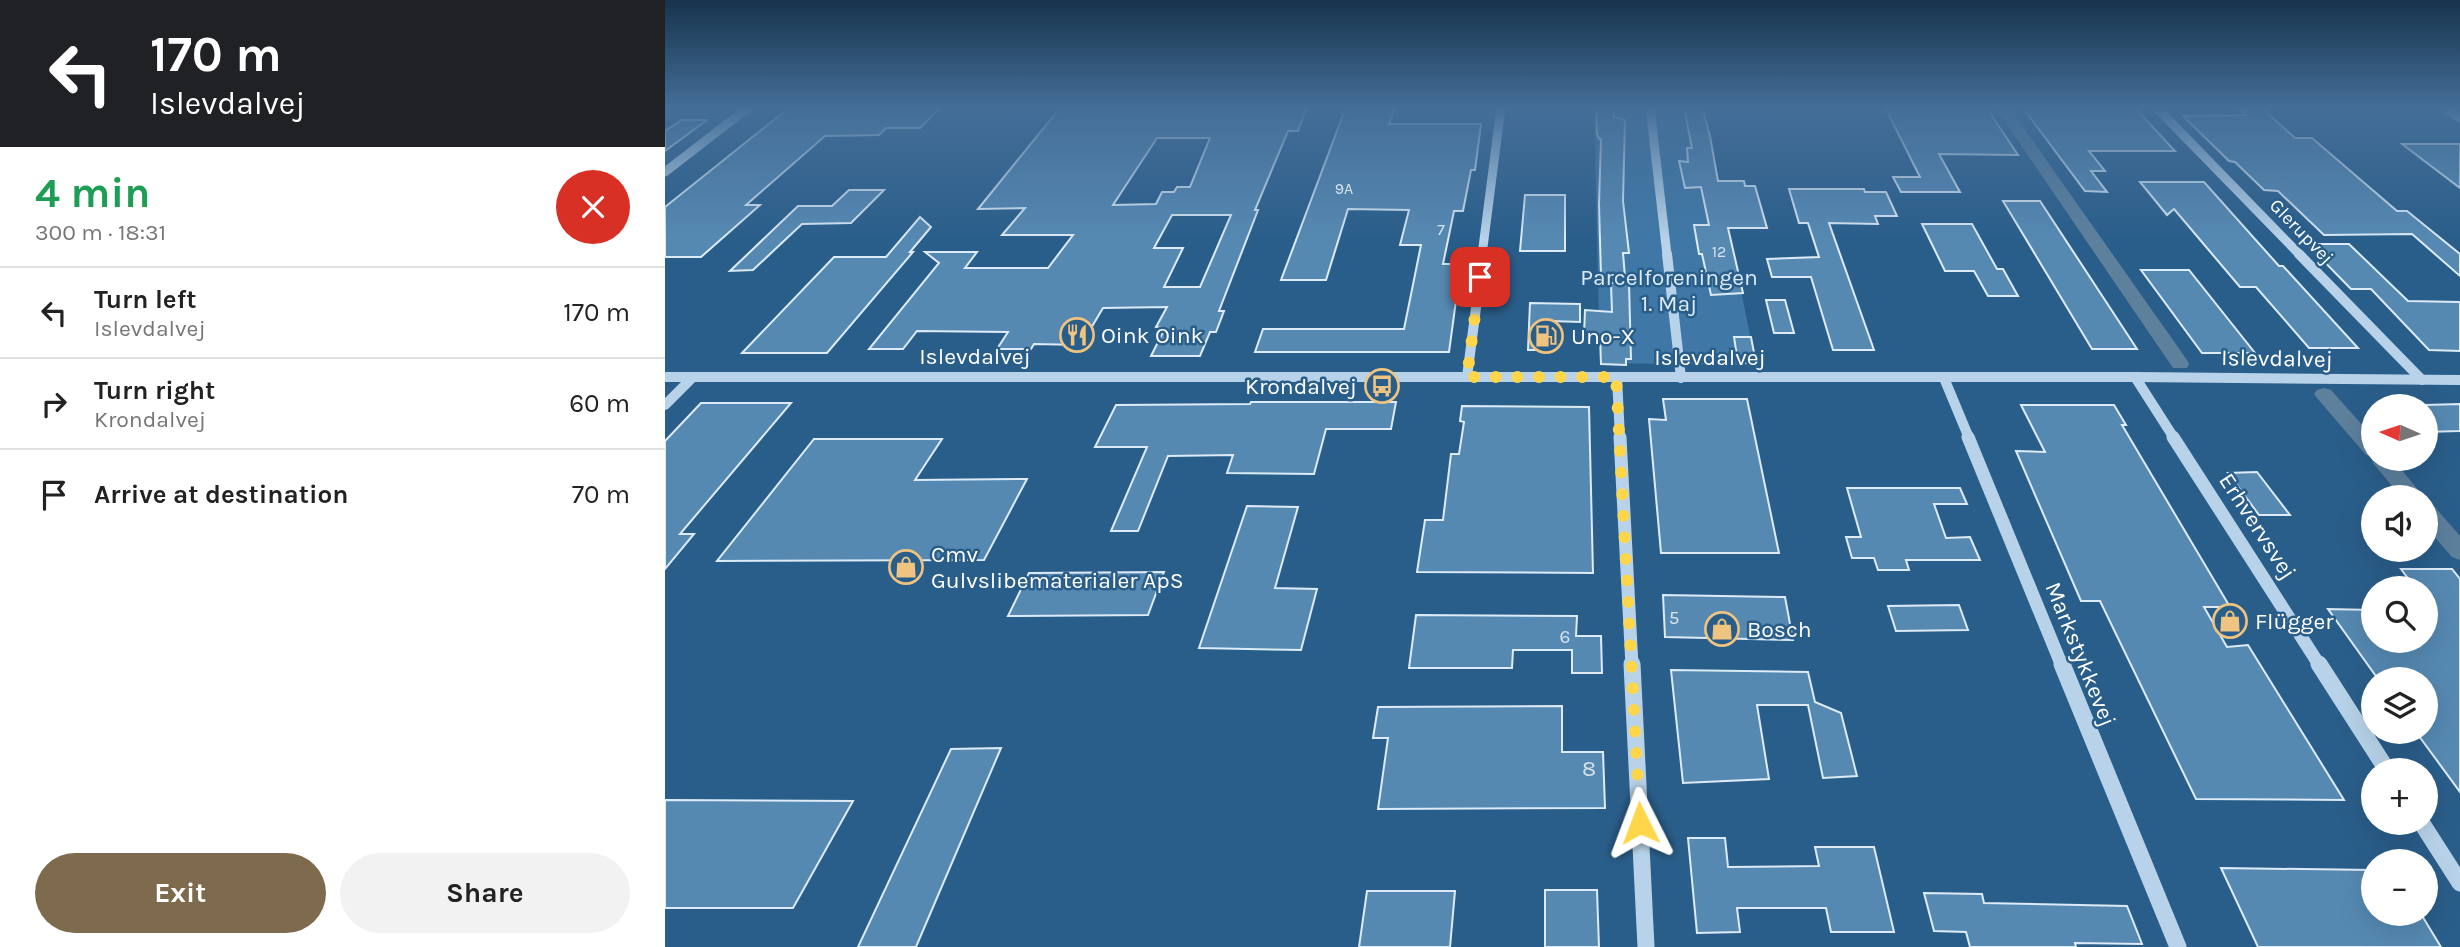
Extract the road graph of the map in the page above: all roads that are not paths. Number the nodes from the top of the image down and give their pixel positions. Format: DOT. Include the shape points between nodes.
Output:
graph roads {
  1 [pos="692,151"];
  2 [pos="1495,151"];
  3 [pos="1655,151"];
  4 [pos="2199,151"];
  5 [pos="665,172"];
  6 [pos="665,377"];
  7 [pos="693,377"];
  8 [pos="1467,377"];
  9 [pos="1616,377"];
  10 [pos="2135,377"];
  11 [pos="1681,378"];
  12 [pos="1944,378"];
  13 [pos="2422,380"];
  14 [pos="2460,380"];
  15 [pos="665,405"];
  16 [pos="2379,758"];
  17 [pos="2429,835"];
  18 [pos="2460,883"];
  19 [pos="1646,947"];
  20 [pos="2178,947"];
  1 -- 5 [label="street"];
  2 -- 8 [label="street"];
  3 -- 11 [label="street"];
  4 -- 13 [label="street, Glerupvej"];
  6 -- 7 [label="street, Islevdalvej"];
  7 -- 8 [label="street, Islevdalvej"];
  7 -- 15 [label="street"];
  8 -- 9 [label="street, Islevdalvej"];
  9 -- 11 [label="street, Islevdalvej"];
  9 -- 19 [label="street"];
  10 -- 12 [label="street, Islevdalvej"];
  10 -- 13 [label="street, Islevdalvej"];
  10 -- 16 [label="street, Erhvervsvej"];
  11 -- 12 [label="street, Islevdalvej"];
  12 -- 20 [label="street, Markstykkevej"];
  13 -- 14 [label="street, Islevdalvej"];
  17 -- 18 [label="street"];
}
